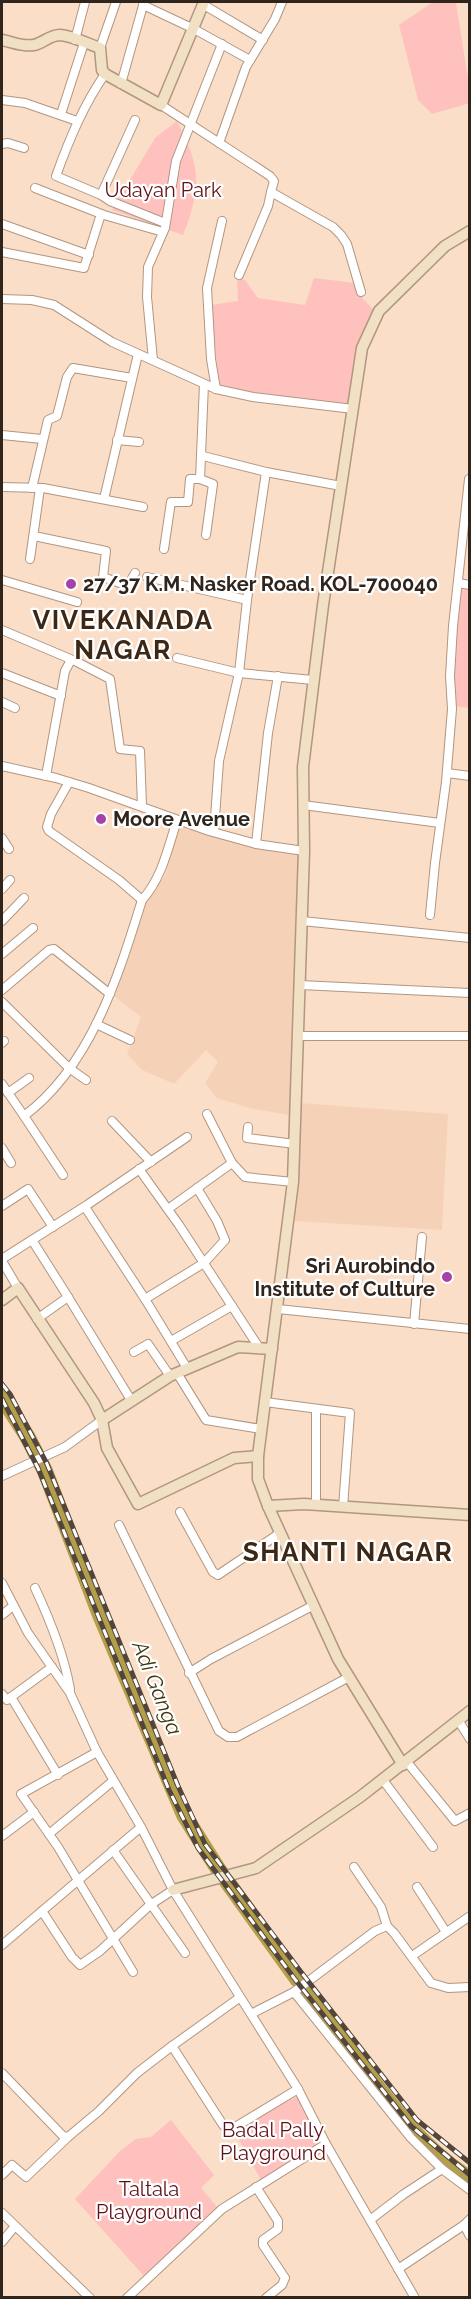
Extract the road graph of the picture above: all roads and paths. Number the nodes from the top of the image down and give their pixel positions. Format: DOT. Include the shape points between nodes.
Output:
graph roads {
  1 [pos="85,2"];
  2 [pos="116,2"];
  3 [pos="282,2"];
  4 [pos="144,3"];
  5 [pos="204,3"];
  6 [pos="194,29"];
  7 [pos="2,40"];
  8 [pos="262,40"];
  9 [pos="79,41"];
  10 [pos="222,44"];
  11 [pos="100,48"];
  12 [pos="250,60"];
  13 [pos="105,74"];
  14 [pos="122,84"];
  15 [pos="2,100"];
  16 [pos="161,105"];
  17 [pos="61,114"];
  18 [pos="135,120"];
  19 [pos="77,121"];
  20 [pos="191,123"];
  21 [pos="219,142"];
  22 [pos="2,144"];
  23 [pos="24,148"];
  24 [pos="34,188"];
  25 [pos="271,192"];
  26 [pos="101,195"];
  27 [pos="101,214"];
  28 [pos="222,221"];
  29 [pos="2,224"];
  30 [pos="164,227"];
  31 [pos="470,231"];
  32 [pos="2,252"];
  33 [pos="89,255"];
  34 [pos="239,275"];
  35 [pos="361,292"];
  36 [pos="2,299"];
  37 [pos="138,354"];
  38 [pos="153,360"];
  39 [pos="132,378"];
  40 [pos="204,384"];
  41 [pos="216,388"];
  42 [pos="353,409"];
  43 [pos="2,435"];
  44 [pos="42,439"];
  45 [pos="117,440"];
  46 [pos="139,442"];
  47 [pos="203,456"];
  48 [pos="266,472"];
  49 [pos="200,479"];
  50 [pos="469,479"];
  51 [pos="341,486"];
  52 [pos="2,487"];
  53 [pos="36,488"];
  54 [pos="104,499"];
  55 [pos="142,507"];
  56 [pos="467,519"];
  57 [pos="206,534"];
  58 [pos="34,537"];
  59 [pos="164,549"];
  60 [pos="30,558"];
  61 [pos="135,573"];
  62 [pos="147,577"];
  63 [pos="2,580"];
  64 [pos="458,583"];
  65 [pos="470,585"];
  66 [pos="246,600"];
  67 [pos="77,602"];
  68 [pos="2,630"];
  69 [pos="177,658"];
  70 [pos="71,660"];
  71 [pos="2,673"];
  72 [pos="239,673"];
  73 [pos="278,676"];
  74 [pos="314,680"];
  75 [pos="61,696"];
  76 [pos="2,702"];
  77 [pos="15,708"];
  78 [pos="2,766"];
  79 [pos="447,773"];
  80 [pos="46,776"];
  81 [pos="470,776"];
  82 [pos="69,782"];
  83 [pos="303,805"];
  84 [pos="142,806"];
  85 [pos="177,820"];
  86 [pos="440,823"];
  87 [pos="214,832"];
  88 [pos="2,838"];
  89 [pos="256,844"];
  90 [pos="9,849"];
  91 [pos="304,850"];
  92 [pos="10,880"];
  93 [pos="2,889"];
  94 [pos="24,898"];
  95 [pos="142,900"];
  96 [pos="430,915"];
  97 [pos="2,921"];
  98 [pos="302,921"];
  99 [pos="33,928"];
  100 [pos="470,938"];
  101 [pos="2,954"];
  102 [pos="300,985"];
  103 [pos="2,990"];
  104 [pos="470,993"];
  105 [pos="110,994"];
  106 [pos="2,1002"];
  107 [pos="96,1024"];
  108 [pos="299,1036"];
  109 [pos="470,1036"];
  110 [pos="130,1040"];
  111 [pos="69,1068"];
  112 [pos="29,1078"];
  113 [pos="86,1080"];
  114 [pos="2,1084"];
  115 [pos="8,1094"];
  116 [pos="207,1114"];
  117 [pos="24,1116"];
  118 [pos="112,1121"];
  119 [pos="248,1127"];
  120 [pos="187,1137"];
  121 [pos="295,1144"];
  122 [pos="2,1148"];
  123 [pos="151,1161"];
  124 [pos="11,1163"];
  125 [pos="232,1163"];
  126 [pos="139,1169"];
  127 [pos="63,1175"];
  128 [pos="293,1182"];
  129 [pos="197,1188"];
  130 [pos="2,1206"];
  131 [pos="85,1207"];
  132 [pos="168,1209"];
  133 [pos="53,1227"];
  134 [pos="422,1237"];
  135 [pos="32,1240"];
  136 [pos="2,1260"];
  137 [pos="204,1263"];
  138 [pos="18,1288"];
  139 [pos="68,1297"];
  140 [pos="145,1299"];
  141 [pos="2,1300"];
  142 [pos="232,1306"];
  143 [pos="278,1309"];
  144 [pos="37,1318"];
  145 [pos="414,1324"];
  146 [pos="470,1329"];
  147 [pos="171,1341"];
  148 [pos="260,1349"];
  149 [pos="272,1349"];
  150 [pos="134,1352"];
  151 [pos="178,1372"];
  152 [pos="131,1400"];
  153 [pos="265,1402"];
  154 [pos="316,1409"];
  155 [pos="102,1420"];
  156 [pos="261,1429"];
  157 [pos="258,1456"];
  158 [pos="2,1476"];
  159 [pos="316,1504"];
  160 [pos="268,1506"];
  161 [pos="344,1507"];
  162 [pos="180,1512"];
  163 [pos="470,1515"];
  164 [pos="119,1525"];
  165 [pos="280,1533"];
  166 [pos="2,1583"];
  167 [pos="35,1588"];
  168 [pos="314,1605"];
  169 [pos="13,1606"];
  170 [pos="2,1615"];
  171 [pos="52,1667"];
  172 [pos="189,1673"];
  173 [pos="349,1677"];
  174 [pos="70,1693"];
  175 [pos="5,1699"];
  176 [pos="470,1711"];
  177 [pos="458,1720"];
  178 [pos="470,1739"];
  179 [pos="97,1752"];
  180 [pos="405,1764"];
  181 [pos="58,1775"];
  182 [pos="383,1780"];
  183 [pos="113,1781"];
  184 [pos="34,1812"];
  185 [pos="470,1813"];
  186 [pos="141,1827"];
  187 [pos="49,1834"];
  188 [pos="2,1836"];
  189 [pos="433,1847"];
  190 [pos="113,1850"];
  191 [pos="354,1867"];
  192 [pos="78,1880"];
  193 [pos="417,1887"];
  194 [pos="173,1890"];
  195 [pos="150,1905"];
  196 [pos="42,1911"];
  197 [pos="470,1916"];
  198 [pos="387,1926"];
  199 [pos="446,1932"];
  200 [pos="113,1937"];
  201 [pos="2,1946"];
  202 [pos="185,1953"];
  203 [pos="412,1956"];
  204 [pos="133,1972"];
  205 [pos="469,1989"];
  206 [pos="294,1992"];
  207 [pos="239,1998"];
  208 [pos="251,2014"];
  209 [pos="172,2046"];
  210 [pos="2,2073"];
  211 [pos="298,2089"];
  212 [pos="68,2137"];
  213 [pos="326,2144"];
  214 [pos="442,2169"];
  215 [pos="2,2175"];
  216 [pos="256,2187"];
  217 [pos="470,2190"];
  218 [pos="2,2213"];
  219 [pos="370,2220"];
  220 [pos="467,2222"];
  221 [pos="15,2226"];
  222 [pos="470,2236"];
  223 [pos="2,2242"];
  224 [pos="398,2269"];
  225 [pos="90,2298"];
  226 [pos="127,2298"];
  227 [pos="266,2298"];
  228 [pos="414,2298"];
  1 -- 9 [label="street"];
  2 -- 11 [label="street"];
  3 -- 8 [label="street"];
  4 -- 6 [label="street"];
  4 -- 14 [label="street"];
  5 -- 6 [label="street"];
  5 -- 8 [label="street"];
  6 -- 10 [label="street"];
  6 -- 16 [label="street"];
  7 -- 9 [label="street" via="21,46 61,35"];
  8 -- 12 [label="street"];
  9 -- 11 [label="street"];
  9 -- 17 [label="street"];
  10 -- 12 [label="street"];
  10 -- 20 [label="street"];
  11 -- 13 [label="street"];
  12 -- 21 [label="street"];
  13 -- 14 [label="street"];
  13 -- 19 [label="street"];
  14 -- 16 [label="street"];
  15 -- 17 [label="street"];
  16 -- 20 [label="street"];
  17 -- 19 [label="street"];
  18 -- 26 [label="street"];
  19 -- 26 [label="street" via="56,176"];
  20 -- 21 [label="street"];
  20 -- 30 [label="street" via="176,161"];
  21 -- 25 [label="street" via="270,176 274,182"];
  22 -- 23 [label="street"];
  24 -- 27 [label="street"];
  25 -- 34 [label="street"];
  25 -- 35 [label="street" via="333,226 347,244"];
  26 -- 30 [label="street"];
  27 -- 30 [label="street"];
  27 -- 33 [label="street"];
  28 -- 41 [label="street" via="207,288"];
  29 -- 33 [label="street"];
  30 -- 38 [label="street" via="148,267"];
  31 -- 42 [label="street" via="445,246 379,311 362,348"];
  32 -- 33 [label="street" via="84,268"];
  36 -- 37 [label="street" via="54,305 92,331"];
  37 -- 38 [label="street"];
  37 -- 39 [label="street"];
  38 -- 40 [label="street"];
  39 -- 44 [label="street" via="73,368 57,416 48,420"];
  39 -- 45 [label="street"];
  40 -- 41 [label="street"];
  40 -- 47 [label="street"];
  41 -- 42 [label="street" via="253,397"];
  42 -- 51 [label="street"];
  43 -- 44 [label="street"];
  44 -- 53 [label="street"];
  45 -- 46 [label="street"];
  45 -- 54 [label="street"];
  47 -- 48 [label="street"];
  47 -- 49 [label="street"];
  48 -- 51 [label="street"];
  48 -- 66 [label="street"];
  49 -- 57 [label="street" via="213,484"];
  49 -- 59 [label="street" via="190,479 188,502 171,502"];
  50 -- 56 [label="street"];
  51 -- 74 [label="street"];
  52 -- 53 [label="street"];
  53 -- 54 [label="street"];
  53 -- 58 [label="street"];
  54 -- 55 [label="street"];
  56 -- 64 [label="street"];
  58 -- 60 [label="street"];
  58 -- 61 [label="street" via="106,551 103,577 128,586"];
  62 -- 66 [label="street"];
  63 -- 67 [label="street"];
  64 -- 65 [label="street"];
  64 -- 79 [label="street"];
  66 -- 72 [label="street"];
  68 -- 70 [label="street"];
  69 -- 72 [label="street"];
  70 -- 75 [label="street"];
  70 -- 84 [label="street" via="110,679 120,749 140,750"];
  71 -- 75 [label="street"];
  72 -- 73 [label="street"];
  72 -- 87 [label="street" via="219,761"];
  73 -- 74 [label="street"];
  73 -- 89 [label="street"];
  74 -- 83 [label="street" via="303,767"];
  75 -- 80 [label="street"];
  76 -- 77 [label="street"];
  78 -- 80 [label="street"];
  79 -- 81 [label="street"];
  79 -- 86 [label="street"];
  80 -- 82 [label="street"];
  82 -- 84 [label="street"];
  82 -- 95 [label="street" via="47,823 49,831"];
  83 -- 86 [label="street"];
  83 -- 91 [label="street"];
  84 -- 85 [label="street"];
  85 -- 87 [label="street"];
  85 -- 95 [label="street" via="162,868"];
  86 -- 96 [label="street"];
  87 -- 89 [label="street"];
  88 -- 90 [label="street"];
  89 -- 91 [label="street"];
  91 -- 98 [label="street"];
  92 -- 93 [label="street"];
  94 -- 97 [label="street"];
  95 -- 105 [label="street"];
  98 -- 100 [label="street"];
  98 -- 102 [label="street"];
  99 -- 101 [label="street"];
  102 -- 104 [label="street"];
  102 -- 108 [label="street"];
  103 -- 105 [label="street" via="54,949"];
  105 -- 107 [label="street"];
  106 -- 111 [label="street"];
  107 -- 110 [label="street"];
  107 -- 111 [label="street"];
  108 -- 109 [label="street"];
  108 -- 121 [label="street"];
  111 -- 113 [label="street"];
  111 -- 117 [label="street" via="50,1094"];
  112 -- 115 [label="street"];
  114 -- 115 [label="street"];
  115 -- 117 [label="street"];
  116 -- 125 [label="street"];
  117 -- 127 [label="street"];
  118 -- 123 [label="street"];
  119 -- 121 [label="street" via="247,1138"];
  120 -- 123 [label="street"];
  121 -- 128 [label="street"];
  122 -- 124 [label="street"];
  123 -- 126 [label="street"];
  125 -- 128 [label="street" via="245,1177"];
  125 -- 129 [label="street"];
  126 -- 131 [label="street"];
  126 -- 132 [label="street"];
  128 -- 143 [label="street"];
  129 -- 132 [label="street"];
  129 -- 137 [label="street" via="225,1240"];
  130 -- 133 [label="street" via="28,1189"];
  131 -- 133 [label="street"];
  131 -- 140 [label="street"];
  132 -- 137 [label="street"];
  133 -- 135 [label="street"];
  134 -- 145 [label="street"];
  135 -- 136 [label="street"];
  135 -- 139 [label="street"];
  136 -- 138 [label="street"];
  137 -- 140 [label="street"];
  137 -- 142 [label="street"];
  138 -- 141 [label="street"];
  138 -- 144 [label="street"];
  139 -- 144 [label="street"];
  139 -- 152 [label="street"];
  140 -- 147 [label="street"];
  142 -- 147 [label="street"];
  142 -- 148 [label="street"];
  143 -- 145 [label="street"];
  143 -- 149 [label="street"];
  144 -- 155 [label="street"];
  145 -- 146 [label="street"];
  147 -- 151 [label="street"];
  148 -- 149 [label="street"];
  148 -- 151 [label="street" via="237,1347"];
  149 -- 153 [label="street"];
  150 -- 151 [label="street" via="148,1344"];
  151 -- 152 [label="street"];
  151 -- 156 [label="street" via="206,1420"];
  152 -- 155 [label="street"];
  153 -- 154 [label="street"];
  153 -- 156 [label="street"];
  154 -- 159 [label="street"];
  154 -- 161 [label="street" via="347,1411 351,1415"];
  155 -- 157 [label="street" via="107,1448 138,1504 234,1458"];
  155 -- 158 [label="street" via="65,1447"];
  156 -- 157 [label="street"];
  157 -- 160 [label="street" via="258,1479"];
  159 -- 160 [label="street"];
  159 -- 161 [label="street"];
  160 -- 165 [label="street"];
  161 -- 163 [label="street"];
  162 -- 165 [label="street" via="218,1575"];
  164 -- 172 [label="street"];
  165 -- 168 [label="street"];
  166 -- 169 [label="street"];
  167 -- 174 [label="street" via="52,1627"];
  168 -- 172 [label="street"];
  168 -- 173 [label="street"];
  169 -- 170 [label="street"];
  169 -- 171 [label="street"];
  171 -- 174 [label="street"];
  171 -- 175 [label="street"];
  172 -- 173 [label="street" via="219,1731 228,1737 237,1737"];
  173 -- 180 [label="street"];
  174 -- 179 [label="street"];
  175 -- 181 [label="street"];
  176 -- 177 [label="street"];
  177 -- 178 [label="street"];
  177 -- 180 [label="street"];
  179 -- 181 [label="street"];
  179 -- 183 [label="street"];
  180 -- 182 [label="street"];
  180 -- 185 [label="street" via="455,1821"];
  181 -- 184 [label="street" via="21,1794"];
  182 -- 189 [label="street"];
  182 -- 194 [label="street" via="256,1868"];
  183 -- 186 [label="street"];
  183 -- 187 [label="street"];
  184 -- 187 [label="street"];
  184 -- 188 [label="street"];
  186 -- 190 [label="street"];
  186 -- 194 [label="street"];
  187 -- 192 [label="street"];
  190 -- 192 [label="street"];
  190 -- 195 [label="street"];
  191 -- 198 [label="street" via="381,1907"];
  192 -- 196 [label="street"];
  192 -- 200 [label="street"];
  193 -- 199 [label="street"];
  194 -- 195 [label="street"];
  194 -- 207 [label="street"];
  195 -- 200 [label="street"];
  195 -- 202 [label="street"];
  196 -- 200 [label="street" via="78,1965"];
  196 -- 201 [label="street"];
  197 -- 199 [label="street"];
  198 -- 203 [label="street"];
  198 -- 206 [label="street"];
  199 -- 203 [label="street"];
  200 -- 204 [label="street"];
  203 -- 205 [label="street" via="431,1983"];
  206 -- 208 [label="street"];
  206 -- 214 [label="street" via="411,2138"];
  207 -- 208 [label="street"];
  207 -- 209 [label="street"];
  208 -- 211 [label="street"];
  209 -- 211 [label="street" via="228,2130"];
  209 -- 212 [label="street"];
  210 -- 212 [label="street"];
  211 -- 213 [label="street"];
  212 -- 215 [label="street" via="26,2177 12,2165"];
  213 -- 216 [label="street"];
  213 -- 219 [label="street"];
  214 -- 217 [label="street"];
  214 -- 219 [label="street"];
  216 -- 226 [label="street" via="222,2209"];
  216 -- 227 [label="street" via="278,2221 278,2229 262,2245 285,2278"];
  218 -- 221 [label="street"];
  219 -- 224 [label="street"];
  220 -- 222 [label="street"];
  220 -- 224 [label="street"];
  221 -- 223 [label="street"];
  221 -- 225 [label="street"];
  224 -- 228 [label="street"];
}
